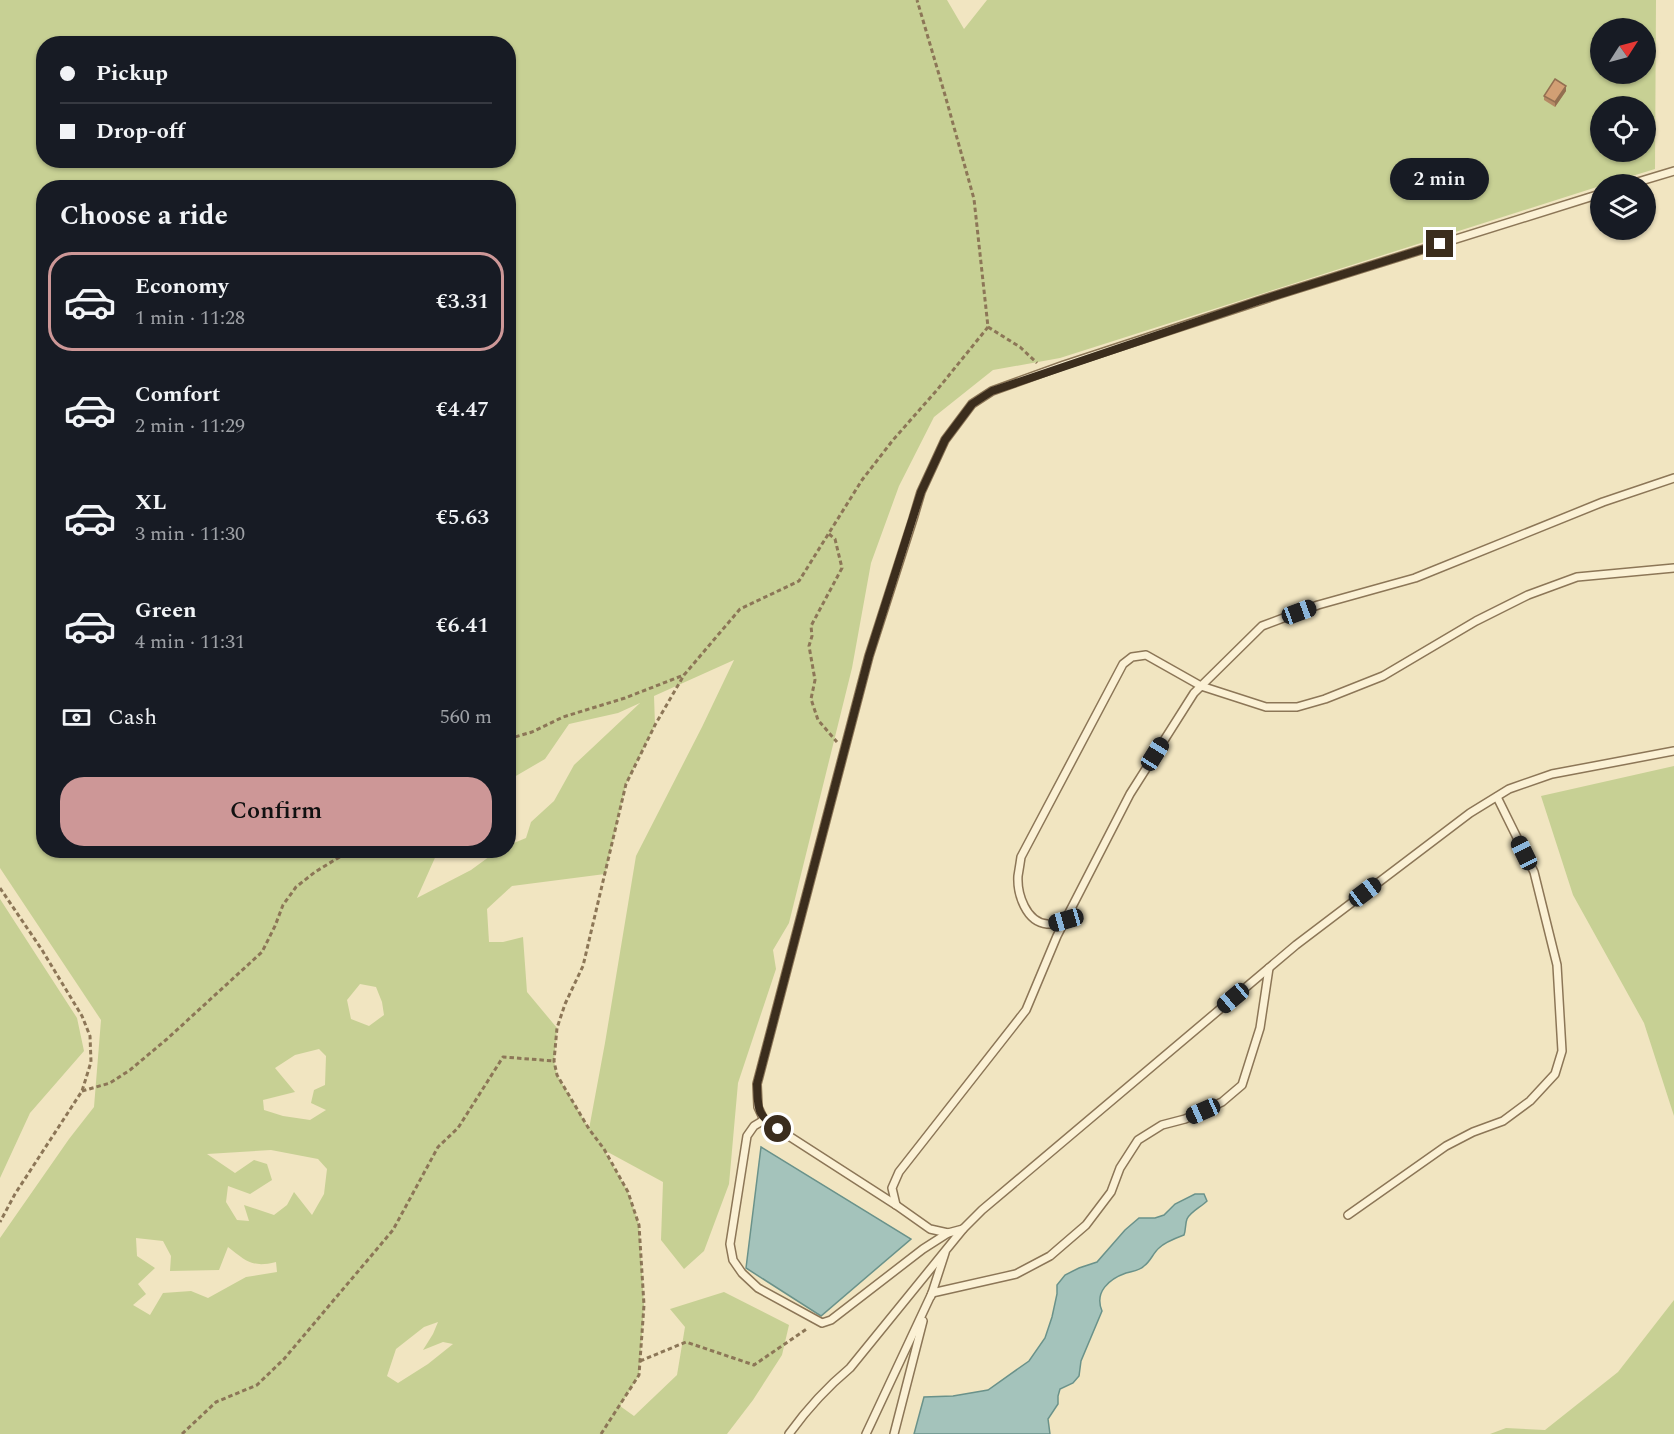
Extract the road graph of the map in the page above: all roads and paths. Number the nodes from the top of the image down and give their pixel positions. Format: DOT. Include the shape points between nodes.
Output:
graph roads {
  1 [pos="916,0"];
  2 [pos="1674,171"];
  3 [pos="1656,176"];
  4 [pos="1590,197"];
  5 [pos="988,327"];
  6 [pos="1046,372"];
  7 [pos="1674,478"];
  8 [pos="829,534"];
  9 [pos="1674,568"];
  10 [pos="684,675"];
  11 [pos="1201,686"];
  12 [pos="516,737"];
  13 [pos="844,750"];
  14 [pos="1674,752"];
  15 [pos="1497,797"];
  16 [pos="338,858"];
  17 [pos="0,888"];
  18 [pos="1066,920"];
  19 [pos="1269,968"];
  20 [pos="554,1061"];
  21 [pos="82,1091"];
  22 [pos="764,1120"];
  23 [pos="896,1205"];
  24 [pos="1348,1215"];
  25 [pos="0,1222"];
  26 [pos="963,1228"];
  27 [pos="948,1233"];
  28 [pos="947,1247"];
  29 [pos="932,1293"];
  30 [pos="818,1322"];
  31 [pos="640,1361"];
  32 [pos="182,1434"];
  33 [pos="601,1434"];
  34 [pos="789,1434"];
  35 [pos="866,1434"];
  36 [pos="894,1434"];
  1 -- 5 [label="path" via="974,199"];
  2 -- 3 [label="lane"];
  4 -- 6 [label="lane"];
  5 -- 6 [label="path" via="1020,347"];
  5 -- 8 [label="path" via="868,472"];
  6 -- 13 [label="lane" via="992,391 972,404 945,440 921,492"];
  7 -- 11 [label="lane" via="1603,502 1415,578 1318,604 1262,626"];
  8 -- 10 [label="path" via="799,581 740,609"];
  8 -- 13 [label="path" via="835,539 842,568 811,626 809,646 815,680 811,699 818,720"];
  9 -- 11 [label="lane" via="1577,577 1528,595 1383,676 1297,707 1266,706"];
  10 -- 12 [label="path"];
  10 -- 20 [label="path" via="626,784 583,966 557,1028"];
  11 -- 18 [label="lane" via="1130,795"];
  11 -- 18 [label="lane" via="1146,655 1132,657 1123,664 1022,857 1018,878 1026,909 1034,920 1049,925"];
  13 -- 22 [label="lane" via="757,1084 758,1107"];
  14 -- 15 [label="lane" via="1552,774"];
  15 -- 19 [label="lane" via="1470,813"];
  15 -- 24 [label="lane" via="1534,872 1557,965 1562,1051 1555,1074 1530,1101 1503,1121 1446,1146"];
  16 -- 21 [label="path" via="296,887 283,904 262,951 167,1039 110,1083"];
  17 -- 21 [label="path" via="82,1016 90,1036 91,1062"];
  18 -- 23 [label="lane" via="1026,1010 899,1172 892,1188"];
  19 -- 26 [label="lane"];
  19 -- 29 [label="lane" via="1260,1028 1242,1085 1222,1102 1162,1125 1138,1140 1120,1168 1111,1192 1086,1226 1050,1256 1016,1274"];
  20 -- 31 [label="path" via="557,1075 628,1192 639,1226 644,1305"];
  20 -- 32 [label="path" via="502,1058 458,1128 438,1148 393,1230 285,1359 257,1385 216,1402"];
  21 -- 25 [label="path"];
  22 -- 23 [label="lane"];
  22 -- 30 [label="lane" via="747,1136 730,1244 733,1260 758,1288"];
  23 -- 27 [label="lane" via="930,1229"];
  26 -- 27 [label="lane"];
  26 -- 28 [label="lane"];
  27 -- 30 [label="lane" via="831,1320"];
  28 -- 29 [label="lane"];
  28 -- 34 [label="lane" via="850,1368 809,1407"];
  29 -- 35 [label="lane"];
  29 -- 36 [label="lane"];
  30 -- 31 [label="path" via="754,1365 686,1342"];
  31 -- 33 [label="path" via="639,1375"];
}
